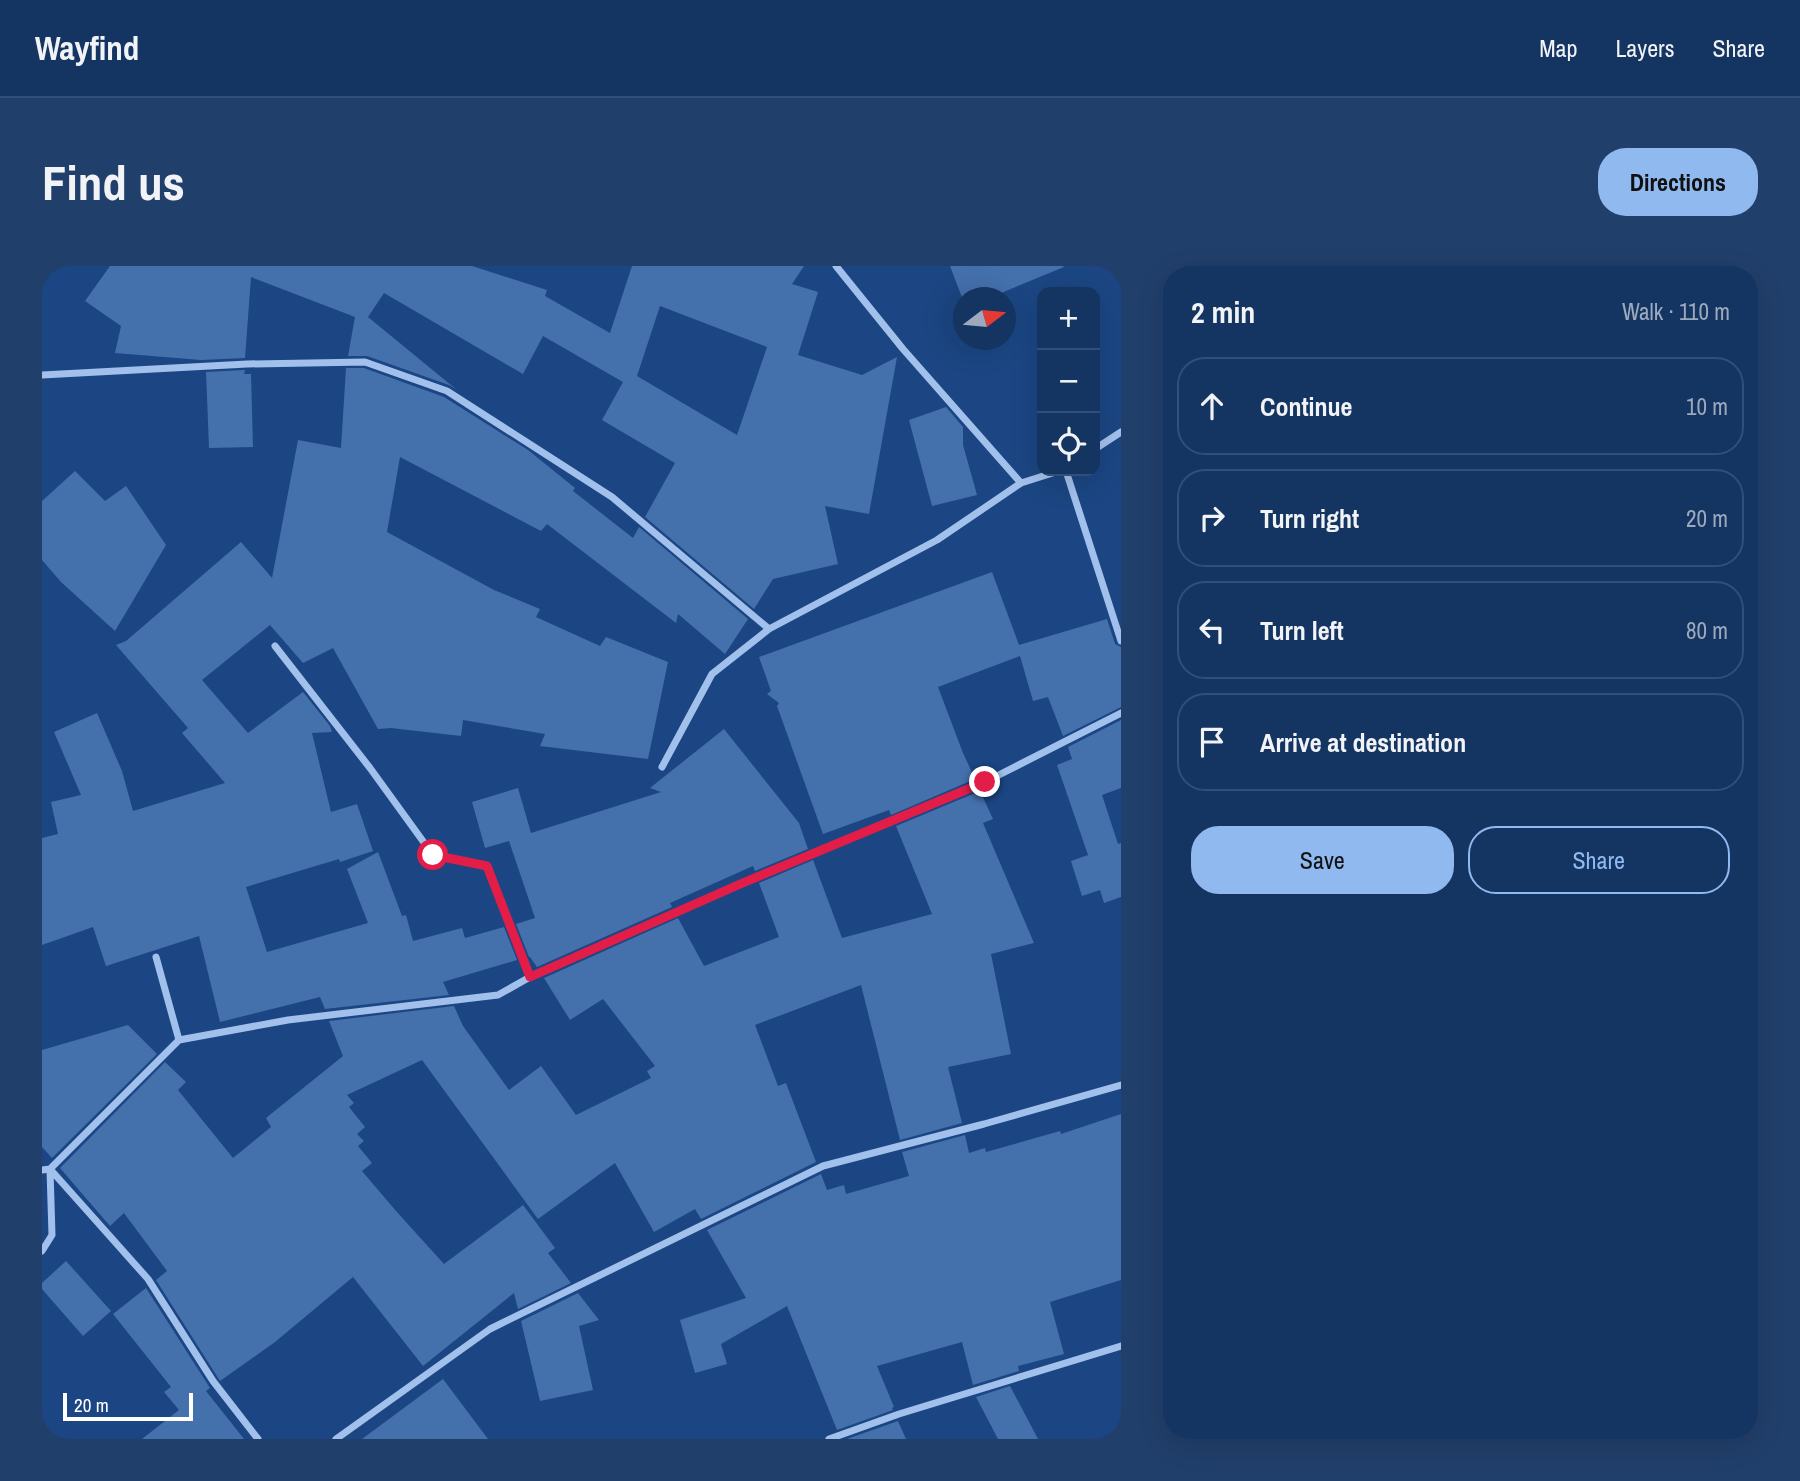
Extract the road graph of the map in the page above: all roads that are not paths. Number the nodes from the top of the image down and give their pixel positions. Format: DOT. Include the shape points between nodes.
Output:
graph roads {
  1 [pos="836,266"];
  2 [pos="42,375"];
  3 [pos="1121,432"];
  4 [pos="1100,446"];
  5 [pos="1043,476"];
  6 [pos="1068,476"];
  7 [pos="1021,483"];
  8 [pos="769,629"];
  9 [pos="1121,641"];
  10 [pos="275,646"];
  11 [pos="1121,713"];
  12 [pos="662,767"];
  13 [pos="156,957"];
  14 [pos="530,977"];
  15 [pos="179,1040"];
  16 [pos="1121,1085"];
  17 [pos="46,1169"];
  18 [pos="42,1251"];
  19 [pos="1121,1346"];
  20 [pos="258,1439"];
  21 [pos="335,1439"];
  22 [pos="829,1439"];
  1 -- 7 [label="street"];
  2 -- 8 [label="street" via="247,364 365,362 377,366 447,391 612,497"];
  3 -- 4 [label="street"];
  5 -- 7 [label="street"];
  6 -- 9 [label="street"];
  7 -- 8 [label="street" via="937,540"];
  8 -- 12 [label="street" via="712,674"];
  10 -- 14 [label="street" via="433,855 487,866"];
  11 -- 14 [label="street" via="985,782"];
  13 -- 15 [label="street"];
  14 -- 15 [label="street" via="498,995 288,1020"];
  15 -- 17 [label="street"];
  16 -- 21 [label="street" via="823,1166 490,1329"];
  17 -- 18 [label="street" via="52,1235"];
  17 -- 20 [label="street" via="148,1279 213,1381"];
  19 -- 22 [label="street"];
}
